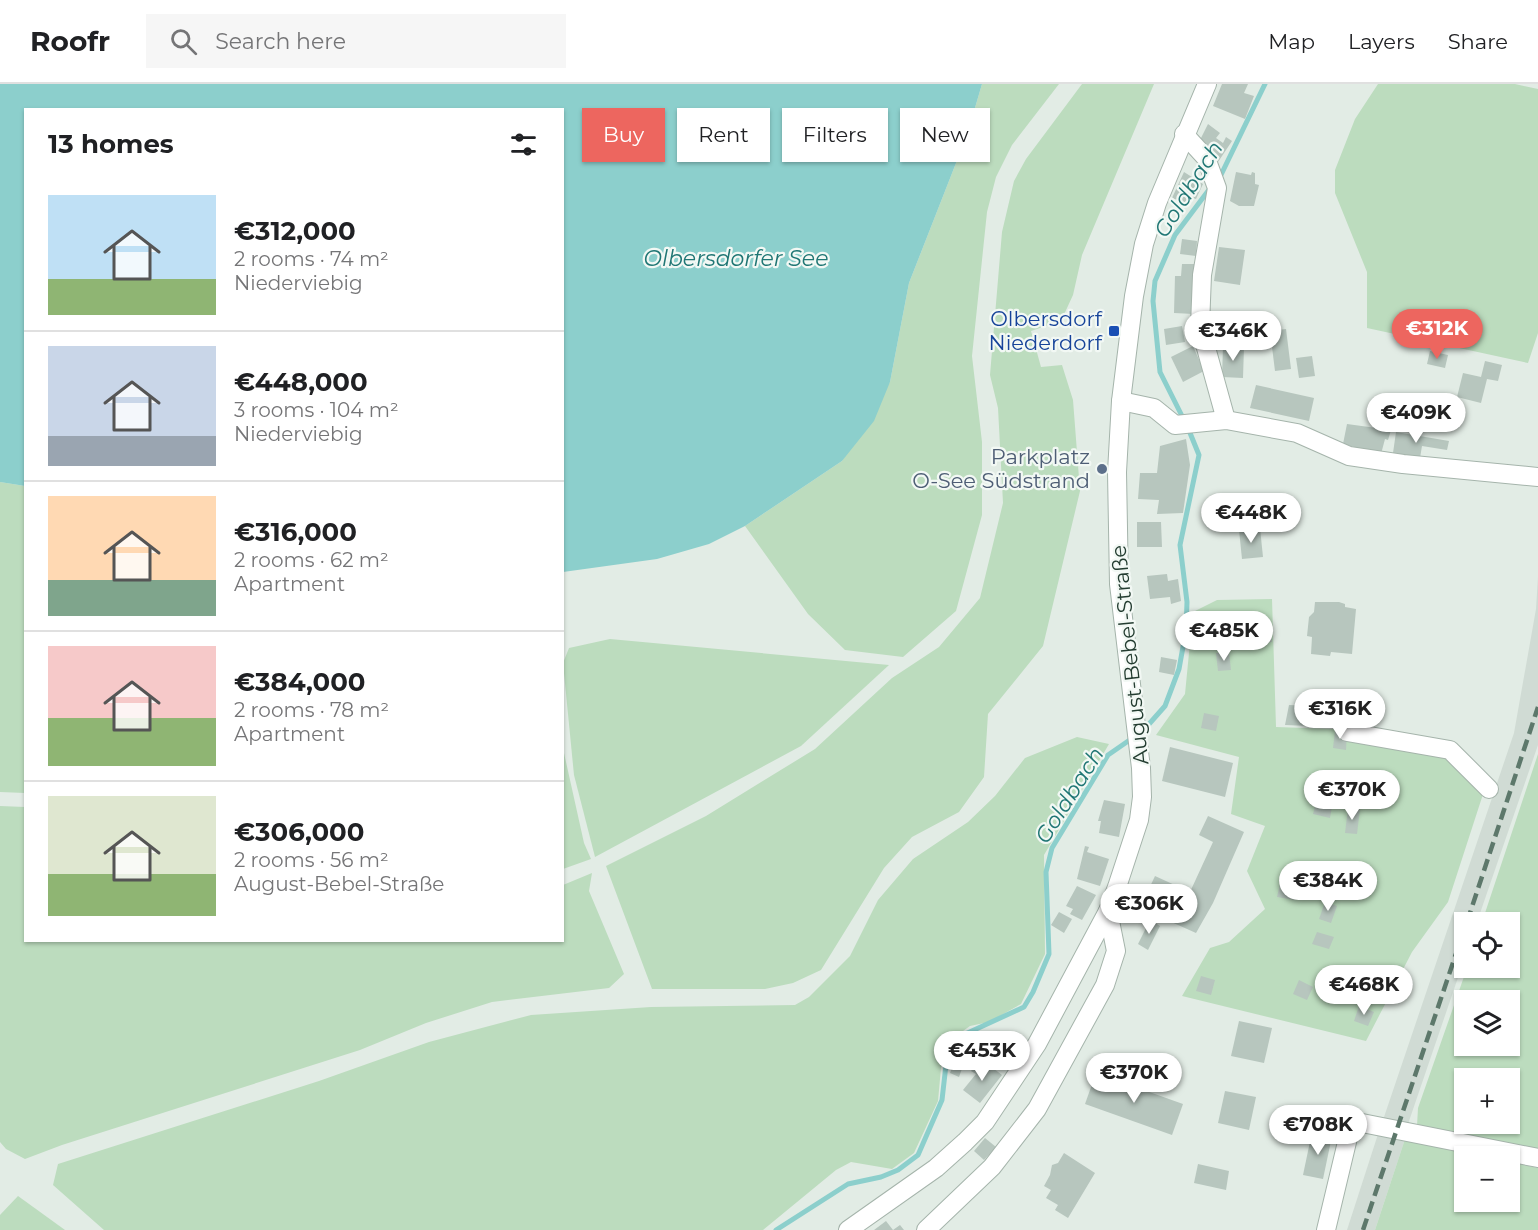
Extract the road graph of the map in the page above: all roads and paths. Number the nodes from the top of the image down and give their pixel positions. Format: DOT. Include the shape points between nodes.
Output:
graph roads {
  1 [pos="1207,84"];
  2 [pos="1184,134"];
  3 [pos="1121,401"];
  4 [pos="1226,420"];
  5 [pos="1538,477"];
  6 [pos="1347,732"];
  7 [pos="1489,789"];
  8 [pos="1108,911"];
  9 [pos="1538,1158"];
  10 [pos="848,1230"];
  11 [pos="926,1230"];
  12 [pos="1326,1230"];
  1 -- 2 [label="street, August-Bebel-Straße"];
  2 -- 3 [label="street, August-Bebel-Straße" via="1140,260"];
  2 -- 4 [label="street" via="1206,158 1217,188 1202,275 1200,326"];
  3 -- 4 [label="street" via="1154,408 1175,425"];
  3 -- 8 [label="street, August-Bebel-Straße" via="1117,472 1119,584 1139,741 1142,797 1139,820"];
  4 -- 5 [label="street" via="1297,433 1349,456"];
  6 -- 7 [label="street" via="1450,750"];
  8 -- 10 [label="street, August-Bebel-Straße" via="1037,1044 985,1122 936,1168"];
  8 -- 11 [label="street" via="1116,951 1105,985 1037,1108 992,1167"];
  9 -- 12 [label="street" via="1352,1121"];
}
